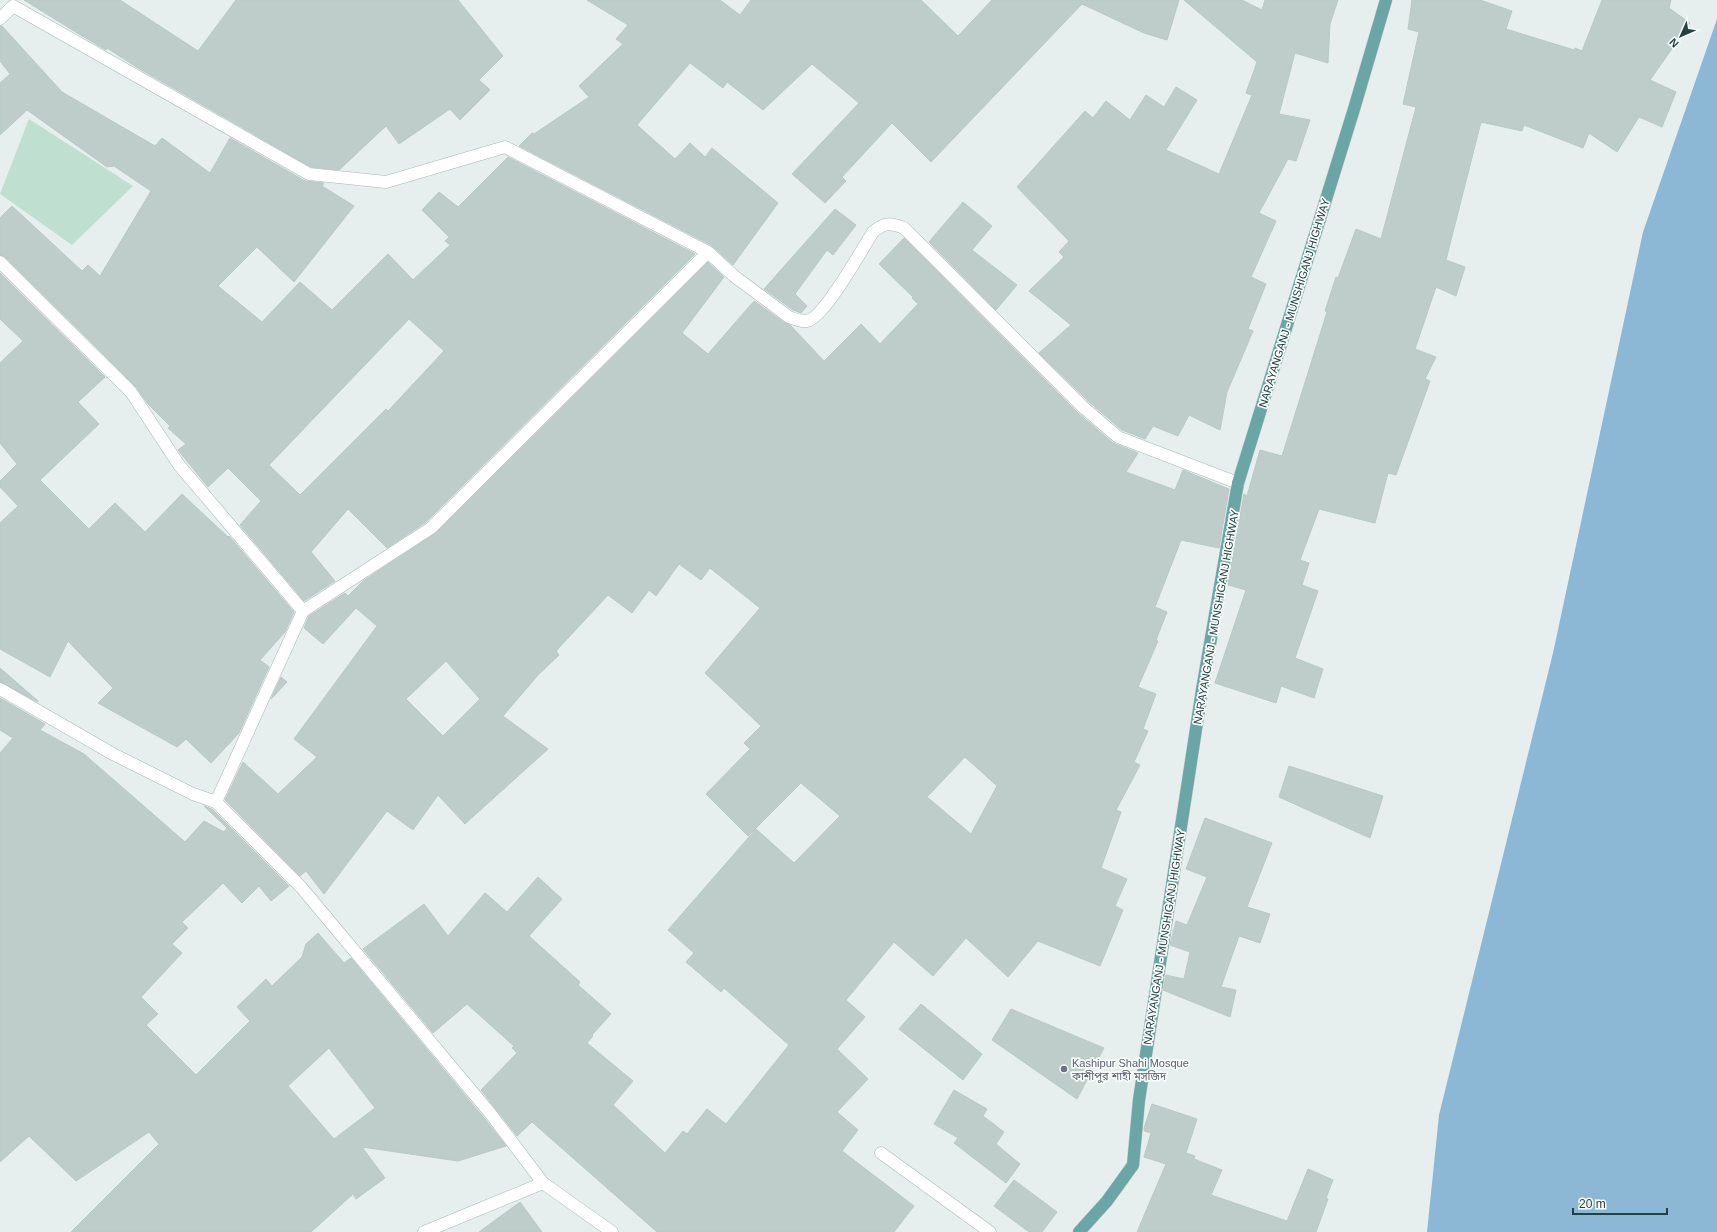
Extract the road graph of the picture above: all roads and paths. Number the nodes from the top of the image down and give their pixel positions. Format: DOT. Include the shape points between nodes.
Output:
graph roads {
  1 [pos="1386,0"];
  2 [pos="10,3"];
  3 [pos="0,18"];
  4 [pos="708,252"];
  5 [pos="0,262"];
  6 [pos="1238,483"];
  7 [pos="303,611"];
  8 [pos="0,689"];
  9 [pos="216,802"];
  10 [pos="881,1153"];
  11 [pos="543,1183"];
  12 [pos="424,1232"];
  13 [pos="612,1232"];
  14 [pos="990,1232"];
  15 [pos="1079,1232"];
  1 -- 6 [label="main road, NARAYANGANJ - MUNSHIGANJ HIGHWAY"];
  2 -- 3 [label="street"];
  2 -- 4 [label="street" via="309,174 386,182 505,147"];
  4 -- 6 [label="street" via="734,276 789,317 799,321 808,320 818,313 835,292 873,232 881,225 893,224 904,228 1112,433"];
  4 -- 7 [label="street" via="431,528"];
  5 -- 7 [label="street" via="131,392 179,465"];
  6 -- 15 [label="main road, NARAYANGANJ - MUNSHIGANJ HIGHWAY" via="1200,705 1139,1100 1133,1165 1107,1201"];
  7 -- 9 [label="street"];
  8 -- 9 [label="street" via="113,754 193,794"];
  9 -- 11 [label="street" via="301,887 490,1112"];
  10 -- 14 [label="street"];
  11 -- 12 [label="street"];
  11 -- 13 [label="street"];
}
